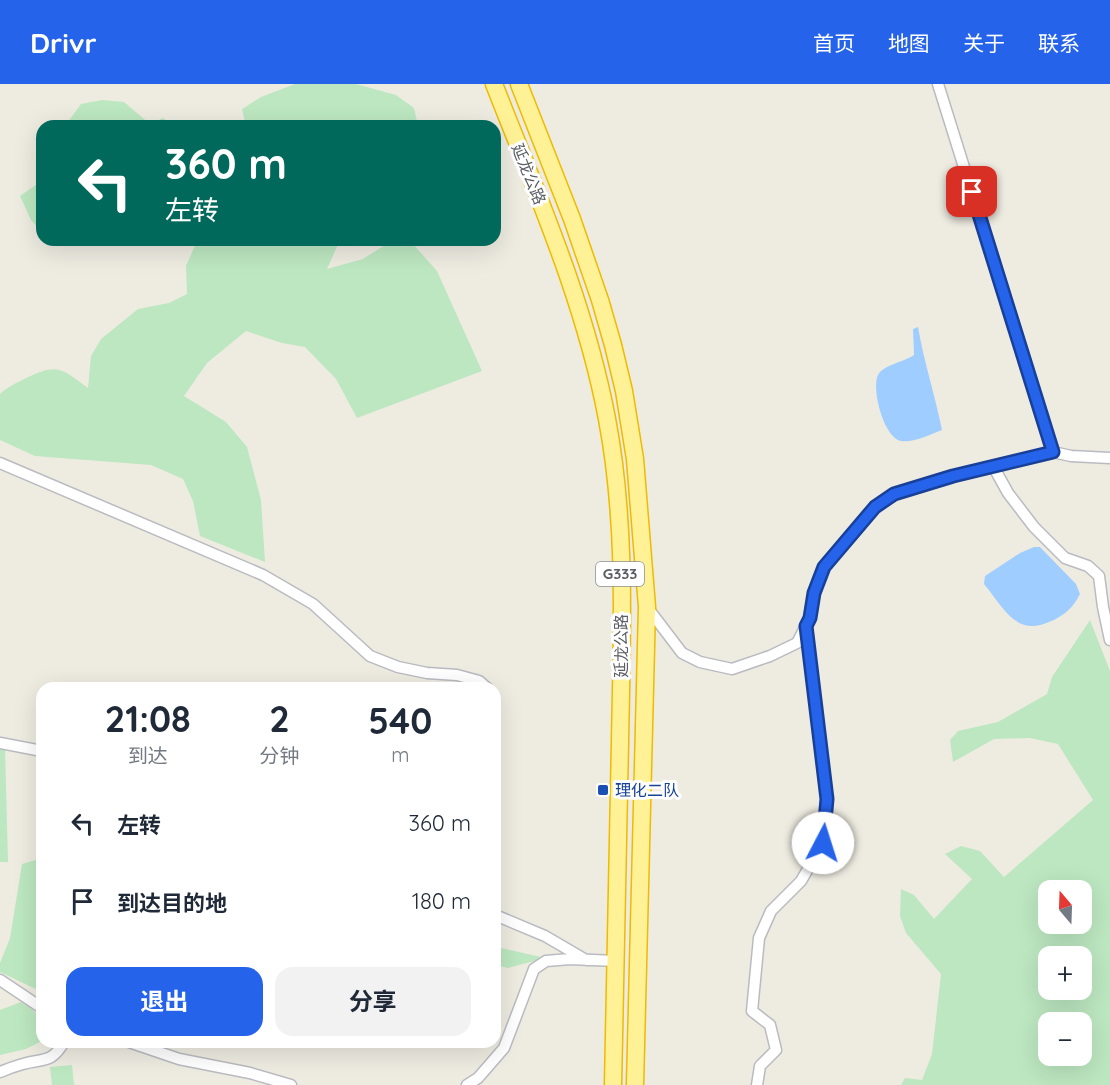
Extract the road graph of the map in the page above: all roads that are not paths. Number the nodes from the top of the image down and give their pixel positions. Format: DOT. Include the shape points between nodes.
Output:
graph roads {
  1 [pos="494,84"];
  2 [pos="519,84"];
  3 [pos="938,84"];
  4 [pos="1053,452"];
  5 [pos="1110,458"];
  6 [pos="0,463"];
  7 [pos="993,466"];
  8 [pos="646,607"];
  9 [pos="806,626"];
  10 [pos="1110,640"];
  11 [pos="480,682"];
  12 [pos="0,743"];
  13 [pos="36,750"];
  14 [pos="501,918"];
  15 [pos="586,960"];
  16 [pos="616,961"];
  17 [pos="0,980"];
  18 [pos="36,1004"];
  19 [pos="61,1048"];
  20 [pos="147,1048"];
  21 [pos="0,1072"];
  22 [pos="291,1085"];
  23 [pos="467,1085"];
  24 [pos="613,1085"];
  25 [pos="635,1085"];
  26 [pos="757,1085"];
  1 -- 16 [label="highway, 延龙公路 / G333" via="584,320 614,465 622,644"];
  2 -- 8 [label="highway, 延龙公路 / G333" via="572,219 614,345 635,459"];
  3 -- 4 [label="street"];
  4 -- 5 [label="street"];
  4 -- 7 [label="street"];
  6 -- 11 [label="street" via="263,574 313,604 370,656 398,667"];
  7 -- 9 [label="street" via="894,494 875,507 824,567"];
  7 -- 10 [label="street" via="1034,527 1065,558 1088,566 1099,576"];
  8 -- 9 [label="street" via="682,653 700,662 732,669 796,643"];
  8 -- 25 [label="highway, 延龙公路 / G333"];
  9 -- 26 [label="street" via="827,799 823,843 801,881 771,911 759,938 752,1011 770,1025 776,1050 760,1066"];
  12 -- 13 [label="street"];
  14 -- 15 [label="street" via="545,936"];
  15 -- 16 [label="street"];
  15 -- 23 [label="street" via="546,961 534,969 504,1048"];
  16 -- 24 [label="highway, 延龙公路 / G333"];
  17 -- 18 [label="street"];
  19 -- 21 [label="street" via="47,1060"];
  20 -- 22 [label="street"];
}
